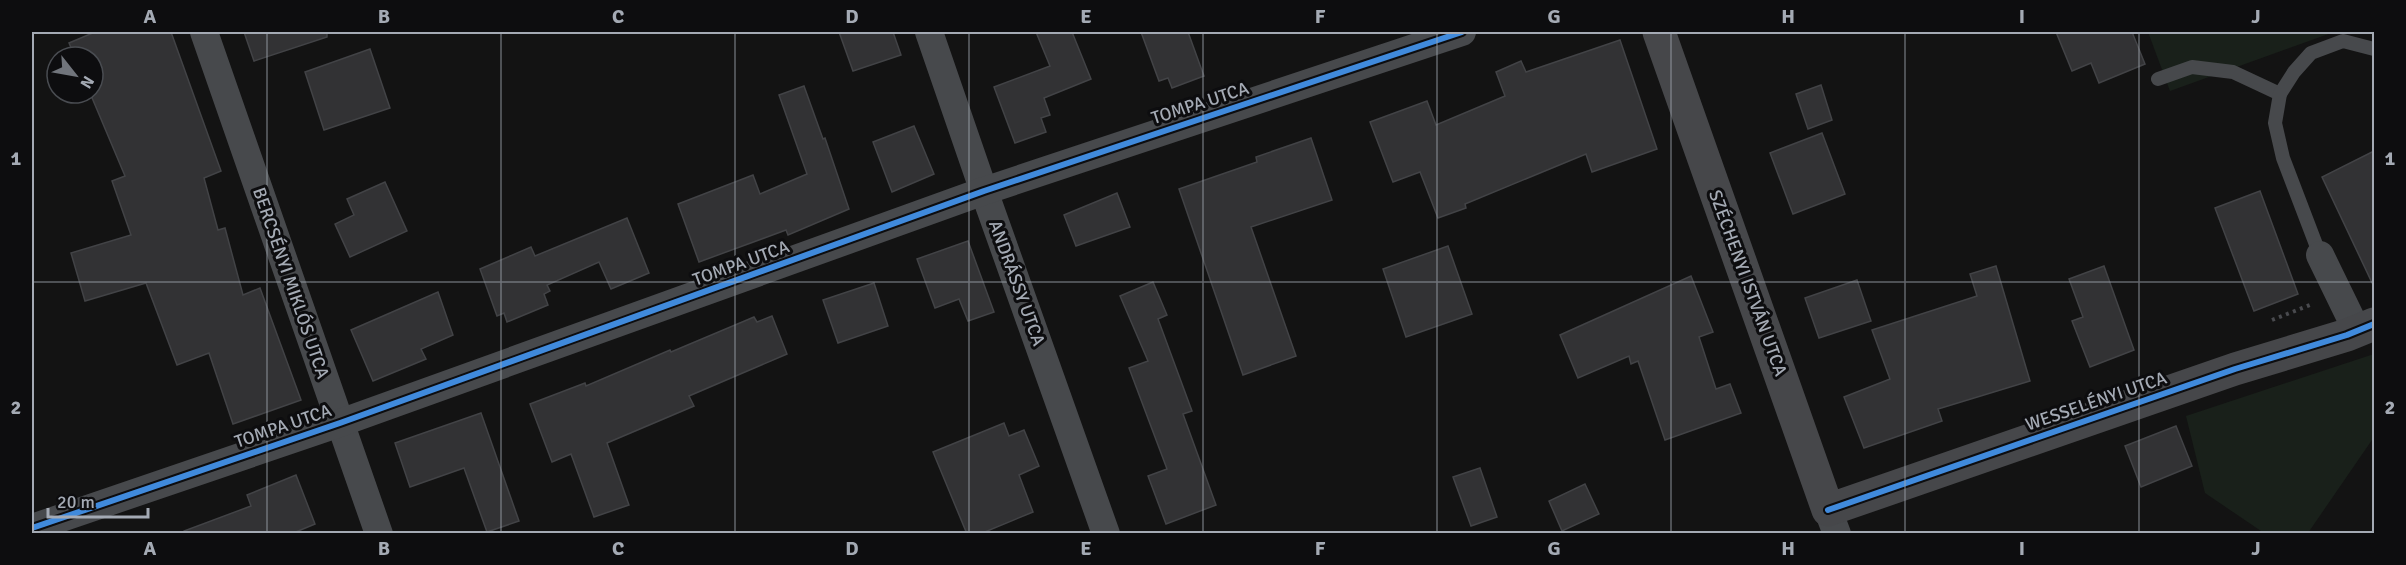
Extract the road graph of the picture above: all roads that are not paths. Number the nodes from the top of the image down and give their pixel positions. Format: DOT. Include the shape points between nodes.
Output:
graph roads {
  1 [pos="204,32"];
  2 [pos="929,32"];
  3 [pos="1462,32"];
  4 [pos="1659,32"];
  5 [pos="2374,49"];
  6 [pos="2158,79"];
  7 [pos="2280,94"];
  8 [pos="984,191"];
  9 [pos="2320,255"];
  10 [pos="2366,328"];
  11 [pos="340,423"];
  12 [pos="1833,522"];
  13 [pos="32,528"];
  14 [pos="380,534"];
  15 [pos="1106,534"];
  1 -- 11 [label="street, BERCSÉNYI MIKLÓS UTCA"];
  2 -- 8 [label="street, ANDRÁSSY UTCA"];
  3 -- 8 [label="street, TOMPA UTCA"];
  4 -- 12 [label="street, SZÉCHENYI ISTVÁN UTCA"];
  5 -- 7 [label="lane" via="2343,41 2311,53"];
  6 -- 7 [label="lane" via="2192,66 2232,72"];
  7 -- 9 [label="lane" via="2275,123 2283,158"];
  8 -- 11 [label="street, TOMPA UTCA"];
  8 -- 15 [label="street, ANDRÁSSY UTCA"];
  9 -- 10 [label="street"];
  10 -- 12 [label="street, WESSELÉNYI UTCA" via="2235,369"];
  11 -- 13 [label="street, TOMPA UTCA"];
  11 -- 14 [label="street, BERCSÉNYI MIKLÓS UTCA"];
}
